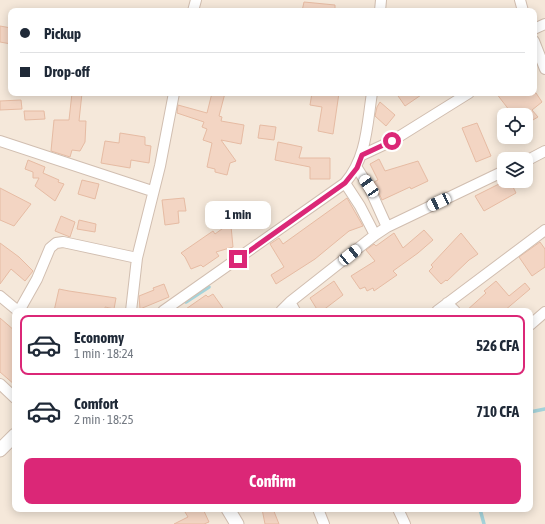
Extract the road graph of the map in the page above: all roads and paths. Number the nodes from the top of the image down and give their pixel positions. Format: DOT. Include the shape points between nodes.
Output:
graph roads {
  1 [pos="537,51"];
  2 [pos="545,69"];
  3 [pos="173,96"];
  4 [pos="372,96"];
  5 [pos="464,96"];
  6 [pos="0,141"];
  7 [pos="545,151"];
  8 [pos="362,155"];
  9 [pos="533,157"];
  10 [pos="357,168"];
  11 [pos="497,174"];
  12 [pos="345,183"];
  13 [pos="152,191"];
  14 [pos="388,227"];
  15 [pos="545,230"];
  16 [pos="375,235"];
  17 [pos="137,258"];
  18 [pos="0,296"];
  19 [pos="447,303"];
  20 [pos="293,307"];
  21 [pos="15,308"];
  22 [pos="21,308"];
  23 [pos="131,308"];
  24 [pos="167,308"];
  25 [pos="441,308"];
  26 [pos="452,308"];
  27 [pos="545,312"];
  28 [pos="533,322"];
  29 [pos="0,384"];
  30 [pos="12,395"];
  31 [pos="12,438"];
  32 [pos="0,450"];
  33 [pos="230,512"];
  34 [pos="319,512"];
  35 [pos="399,512"];
  36 [pos="237,524"];
  37 [pos="324,524"];
  38 [pos="405,524"];
  1 -- 2 [label="street"];
  3 -- 13 [label="street" via="160,166"];
  4 -- 8 [label="street"];
  5 -- 8 [label="street" via="392,141"];
  6 -- 13 [label="street"];
  7 -- 9 [label="street"];
  8 -- 10 [label="street"];
  10 -- 12 [label="street"];
  10 -- 14 [label="street" via="369,186"];
  11 -- 14 [label="street"];
  12 -- 16 [label="street"];
  12 -- 24 [label="street"];
  13 -- 17 [label="street"];
  14 -- 16 [label="street"];
  15 -- 19 [label="street"];
  16 -- 20 [label="street"];
  17 -- 22 [label="street" via="63,242 56,243 50,248"];
  17 -- 23 [label="street"];
  18 -- 21 [label="street"];
  19 -- 25 [label="street"];
  19 -- 26 [label="street"];
  27 -- 28 [label="street"];
  29 -- 30 [label="street"];
  31 -- 32 [label="street"];
  33 -- 36 [label="street"];
  34 -- 37 [label="street"];
  35 -- 38 [label="street"];
}
